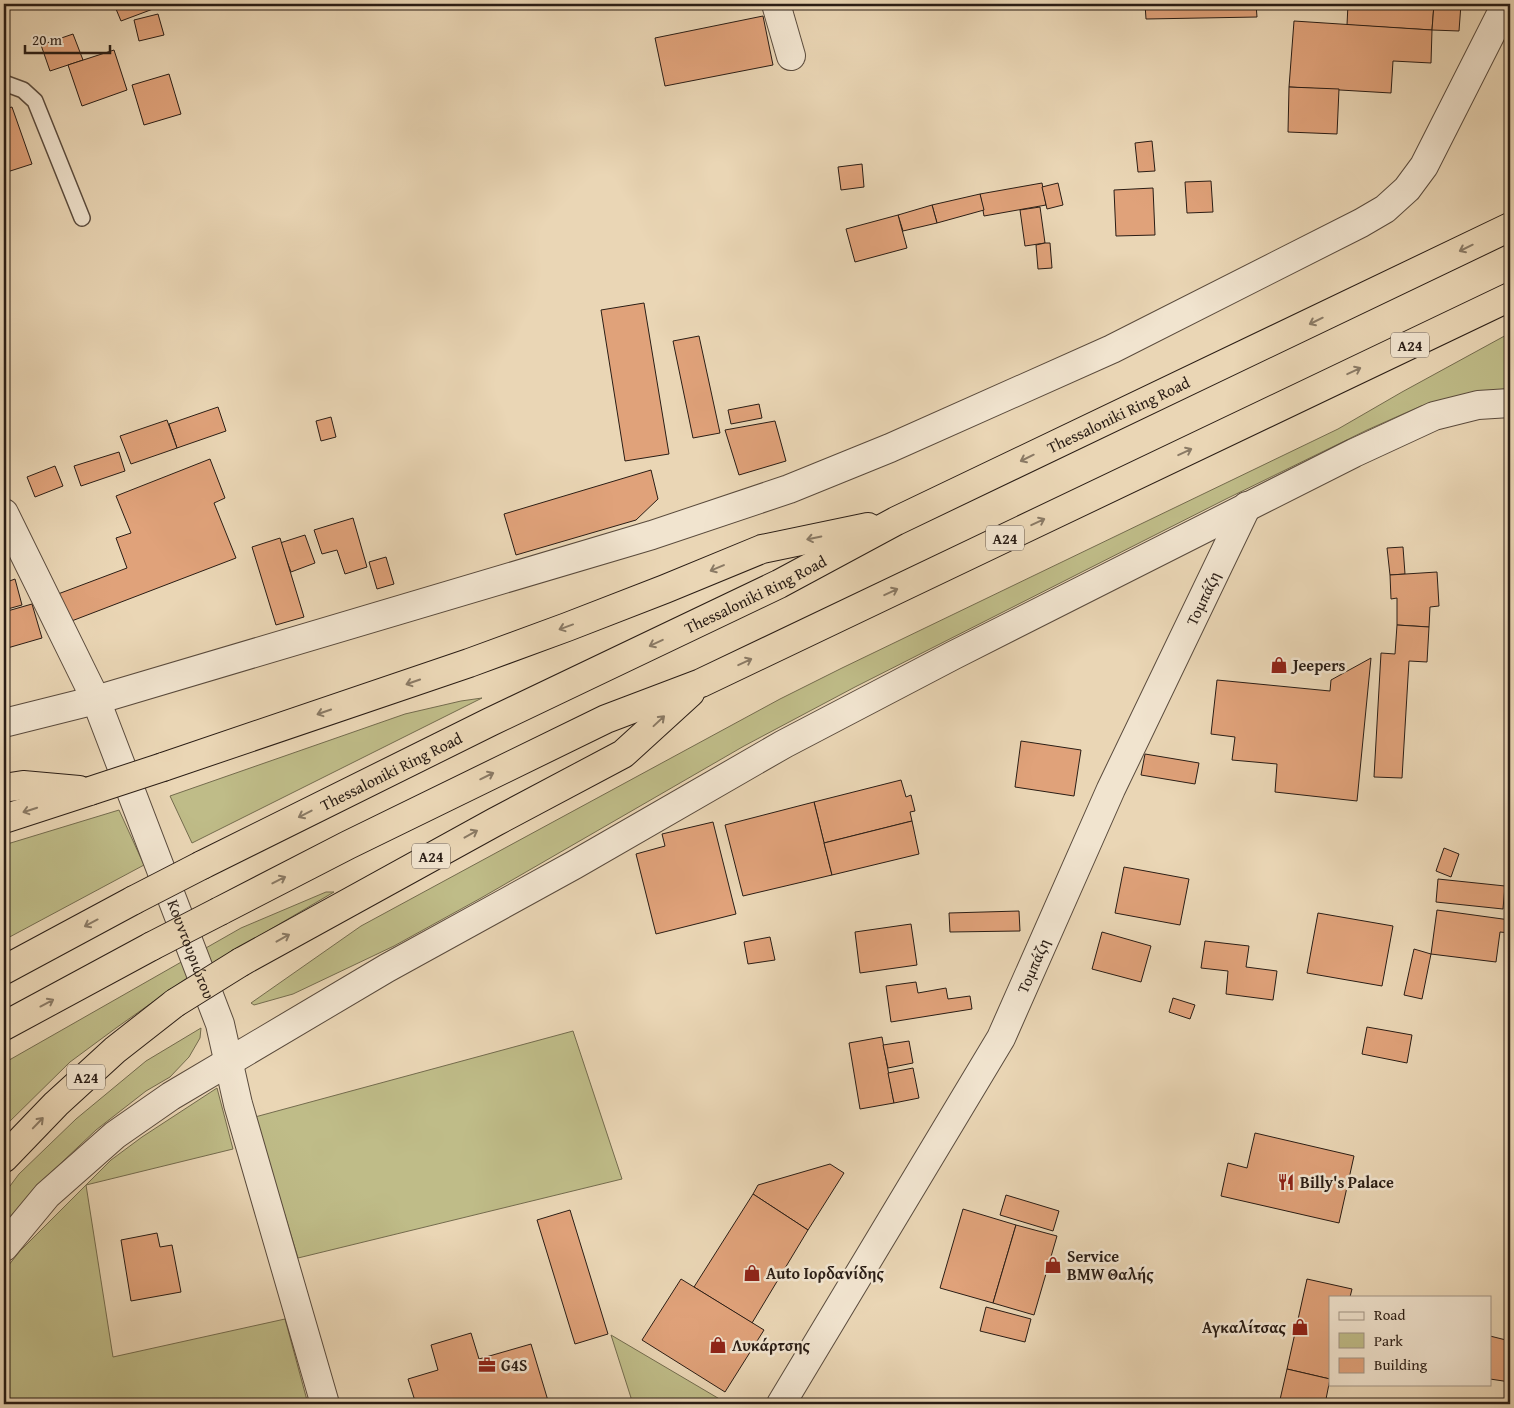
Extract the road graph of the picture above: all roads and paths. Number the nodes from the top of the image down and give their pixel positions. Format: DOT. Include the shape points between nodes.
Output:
graph roads {
  1 [pos="776,4"];
  2 [pos="1506,4"];
  3 [pos="791,56"];
  4 [pos="4,83"];
  5 [pos="82,218"];
  6 [pos="1510,226"];
  7 [pos="1510,297"];
  8 [pos="1510,403"];
  9 [pos="1247,506"];
  10 [pos="4,513"];
  11 [pos="896,521"];
  12 [pos="701,683"];
  13 [pos="96,700"];
  14 [pos="4,723"];
  15 [pos="4,788"];
  16 [pos="90,791"];
  17 [pos="4,819"];
  18 [pos="4,970"];
  19 [pos="4,1026"];
  20 [pos="227,1062"];
  21 [pos="4,1158"];
  22 [pos="4,1247"];
  23 [pos="325,1404"];
  24 [pos="781,1404"];
  1 -- 3 [label="street"];
  2 -- 13 [label="street" via="1424,166 1407,189 1385,209 1129,341 890,448 789,489 652,536"];
  4 -- 5 [label="lane" via="23,90 35,101"];
  6 -- 11 [label="highway, Thessaloniki Ring Road, one-way"];
  12 -- 7 [label="highway, Α24, one-way"];
  8 -- 9 [label="street" via="1478,405 1434,416"];
  9 -- 20 [label="street" via="784,744"];
  9 -- 24 [label="street, Τομπάζη" via="1110,788 1001,1038"];
  10 -- 13 [label="street, Κουντουριώτου"];
  11 -- 16 [label="highway, one-way, bridge" via="762,549 665,590 460,666"];
  11 -- 18 [label="highway, Thessaloniki Ring Road, one-way, bridge" via="779,584 202,865"];
  19 -- 12 [label="highway, one-way, bridge" via="348,845 606,719"];
  21 -- 12 [label="highway, Α24, one-way, bridge" via="115,1050 175,1004 241,962 401,872 623,754"];
  13 -- 14 [label="street"];
  13 -- 20 [label="street, Κουντουριώτου" via="220,1024"];
  15 -- 16 [label="highway" via="23,785"];
  16 -- 17 [label="highway, one-way"];
  20 -- 22 [label="street" via="115,1135 47,1195"];
  20 -- 23 [label="street, Κουντουριώτου"];
}
